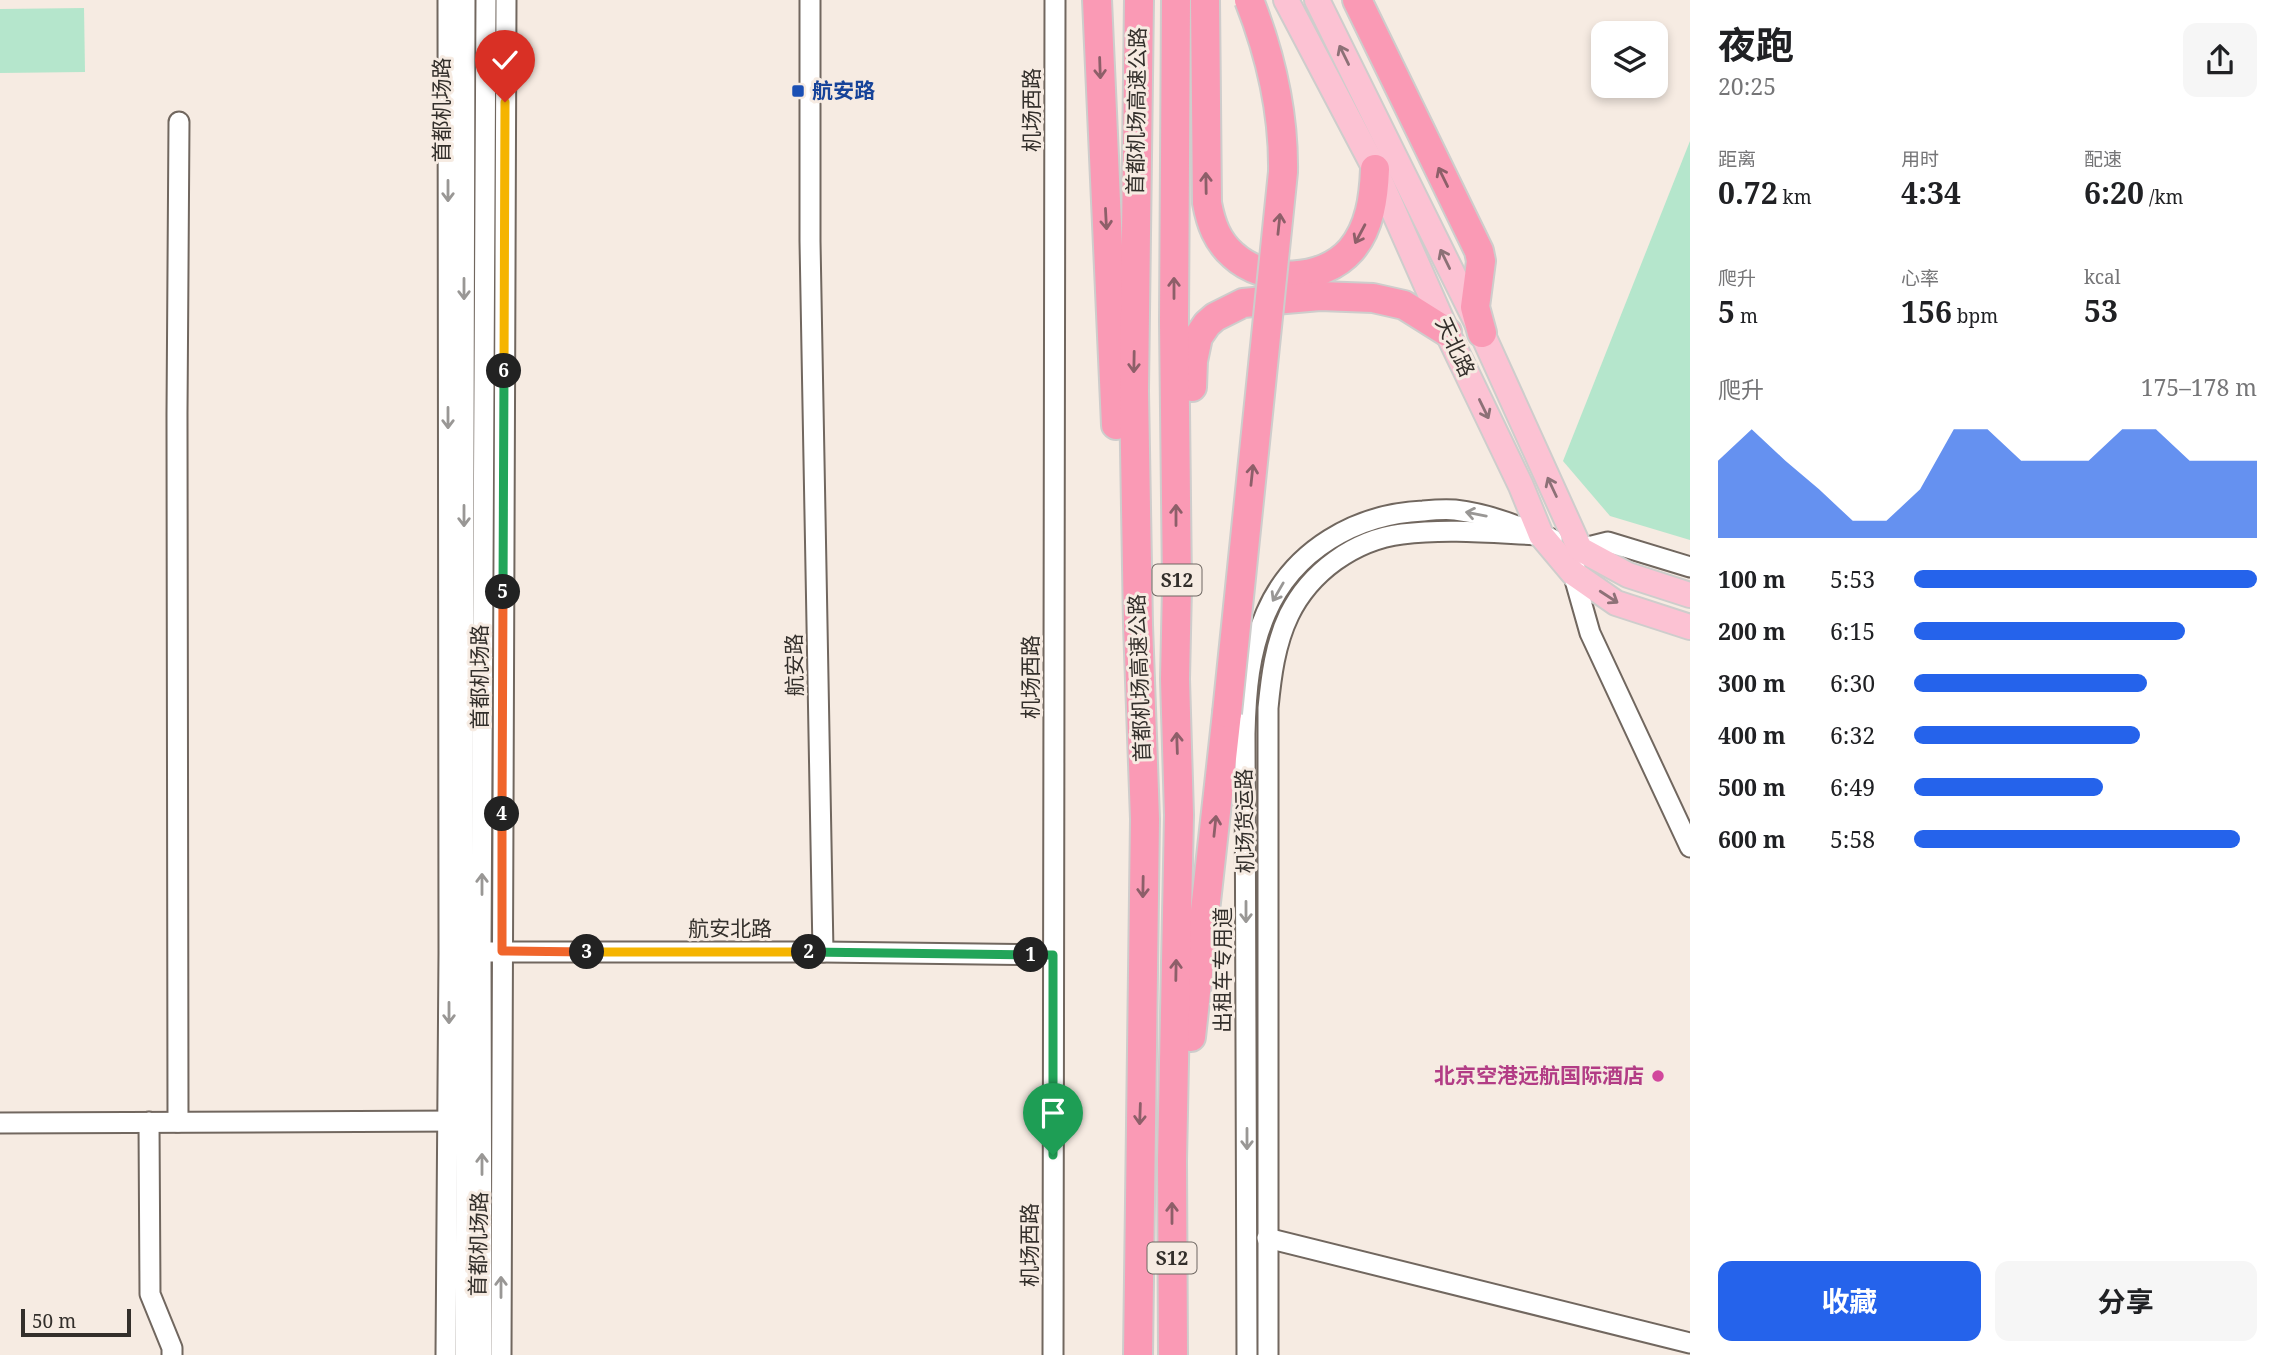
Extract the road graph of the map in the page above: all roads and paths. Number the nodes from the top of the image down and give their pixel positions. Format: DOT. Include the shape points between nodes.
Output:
graph roads {
  1 [pos="448,0"];
  2 [pos="465,0"];
  3 [pos="486,0"];
  4 [pos="506,0"];
  5 [pos="810,0"];
  6 [pos="1055,0"];
  7 [pos="1097,0"];
  8 [pos="1139,0"];
  9 [pos="1177,0"];
  10 [pos="1205,0"];
  11 [pos="1249,0"];
  12 [pos="1286,0"];
  13 [pos="1317,0"];
  14 [pos="1357,0"];
  15 [pos="179,122"];
  16 [pos="1375,169"];
  17 [pos="1447,332"];
  18 [pos="1482,333"];
  19 [pos="1176,476"];
  20 [pos="1541,535"];
  21 [pos="1577,561"];
  22 [pos="1690,567"];
  23 [pos="1690,595"];
  24 [pos="1690,626"];
  25 [pos="1145,819"];
  26 [pos="1690,847"];
  27 [pos="502,951"];
  28 [pos="464,952"];
  29 [pos="822,952"];
  30 [pos="1053,955"];
  31 [pos="474,1120"];
  32 [pos="149,1122"];
  33 [pos="178,1122"];
  34 [pos="0,1123"];
  35 [pos="1172,1161"];
  36 [pos="1268,1238"];
  37 [pos="1690,1343"];
  38 [pos="172,1355"];
  39 [pos="446,1355"];
  40 [pos="465,1355"];
  41 [pos="482,1355"];
  42 [pos="501,1355"];
  43 [pos="1053,1355"];
  44 [pos="1138,1355"];
  45 [pos="1173,1355"];
  46 [pos="1247,1355"];
  47 [pos="1268,1355"];
  1 -- 28 [label="street, 首都机场路, one-way"];
  2 -- 28 [label="street, 首都机场路, one-way"];
  28 -- 3 [label="street, 首都机场路, one-way"];
  4 -- 27 [label="street, 首都机场路"];
  5 -- 29 [label="street, 航安路"];
  6 -- 30 [label="street, 机场西路"];
  7 -- 25 [label="highway, one-way" via="1129,702"];
  8 -- 25 [label="highway, 首都机场高速公路 / S12, one-way" via="1134,404"];
  19 -- 9 [label="highway, 首都机场高速公路 / S12, one-way"];
  16 -- 10 [label="highway, one-way" via="1365,225 1355,244 1325,269 1286,275 1259,270 1224,247 1210,223 1207,203"];
  35 -- 11 [label="highway, one-way, bridge" via="1178,1095 1191,1035 1283,172 1276,82"];
  12 -- 16 [label="main road, 天北路"];
  18 -- 13 [label="main road, 天北路, one-way"];
  18 -- 14 [label="highway, one-way" via="1475,307 1479,251"];
  15 -- 33 [label="street"];
  16 -- 17 [label="main road, 天北路"];
  17 -- 19 [label="highway" via="1404,305 1373,298 1320,296 1231,307 1207,324 1198,337 1191,408"];
  17 -- 20 [label="main road, 天北路, one-way"];
  21 -- 18 [label="main road, 天北路, one-way"];
  35 -- 19 [label="highway, 首都机场高速公路 / S12, one-way" via="1179,837"];
  20 -- 21 [label="main road, 天北路"];
  20 -- 36 [label="street, 机场货运路" via="1437,532 1368,542 1325,568 1288,617 1272,670 1268,708"];
  20 -- 46 [label="street, 出租车专用道, one-way" via="1499,519 1452,509 1387,515 1325,541 1285,579 1266,613 1254,650 1246,701"];
  21 -- 22 [label="street" via="1608,542"];
  21 -- 23 [label="main road, 天北路"];
  21 -- 24 [label="main road, 天北路, one-way" via="1616,603"];
  21 -- 26 [label="street" via="1590,633"];
  25 -- 44 [label="highway, 首都机场高速公路 / S12, one-way"];
  27 -- 28 [label="street, 航安北路"];
  27 -- 29 [label="street, 航安北路"];
  27 -- 31 [label="street, 首都机场路"];
  28 -- 31 [label="street, 首都机场路"];
  29 -- 30 [label="street, 航安北路"];
  30 -- 43 [label="street, 机场西路"];
  31 -- 33 [label="street"];
  31 -- 39 [label="street, 首都机场路"];
  31 -- 40 [label="street, 首都机场路"];
  41 -- 31 [label="street, 首都机场路, one-way"];
  42 -- 31 [label="street, 首都机场路, one-way"];
  32 -- 33 [label="street"];
  32 -- 34 [label="street"];
  32 -- 38 [label="street" via="150,1294"];
  45 -- 35 [label="highway, 首都机场高速公路 / S12, one-way"];
  36 -- 37 [label="street"];
  36 -- 47 [label="street, 机场货运路"];
}
